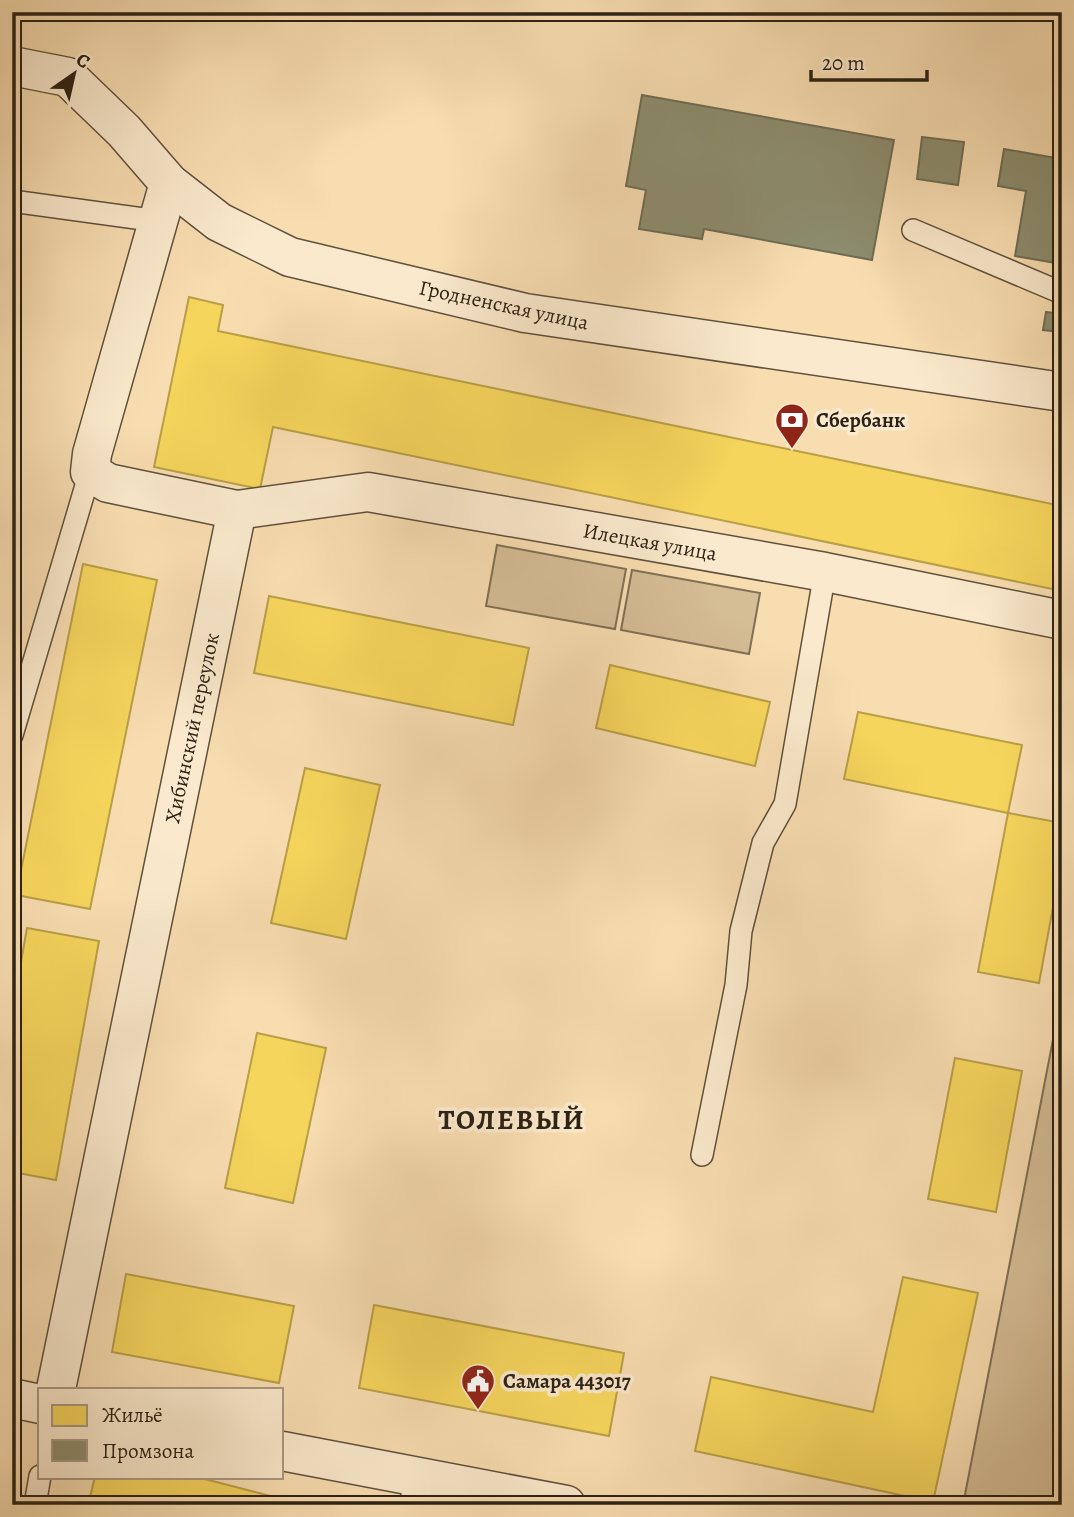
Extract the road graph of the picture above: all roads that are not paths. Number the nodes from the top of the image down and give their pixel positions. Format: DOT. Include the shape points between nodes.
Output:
graph roads {
  1 [pos="12,66"];
  2 [pos="169,183"];
  3 [pos="12,201"];
  4 [pos="158,221"];
  5 [pos="913,230"];
  6 [pos="1062,293"];
  7 [pos="1062,392"];
  8 [pos="90,472"];
  9 [pos="237,510"];
  10 [pos="825,572"];
  11 [pos="1062,621"];
  12 [pos="12,735"];
  13 [pos="702,1155"];
  14 [pos="56,1388"];
  15 [pos="12,1398"];
  16 [pos="38,1404"];
  17 [pos="284,1452"];
  18 [pos="40,1478"];
  19 [pos="413,1491"];
  20 [pos="35,1505"];
  21 [pos="566,1505"];
  1 -- 2 [label="street, Гродненская улица" via="68,77"];
  2 -- 4 [label="street"];
  2 -- 7 [label="street, Гродненская улица" via="219,222 290,257 525,313"];
  3 -- 4 [label="lane"];
  4 -- 8 [label="street"];
  5 -- 6 [label="lane"];
  8 -- 9 [label="street" via="108,483"];
  8 -- 12 [label="lane"];
  9 -- 10 [label="street, Илецкая улица" via="368,492"];
  9 -- 14 [label="street, Хибинский переулок"];
  10 -- 11 [label="street, Илецкая улица"];
  10 -- 13 [label="lane" via="785,804 763,843 741,931 736,985"];
  15 -- 16 [label="street"];
  17 -- 19 [label="street"];
  18 -- 20 [label="lane"];
  19 -- 21 [label="street"];
}
